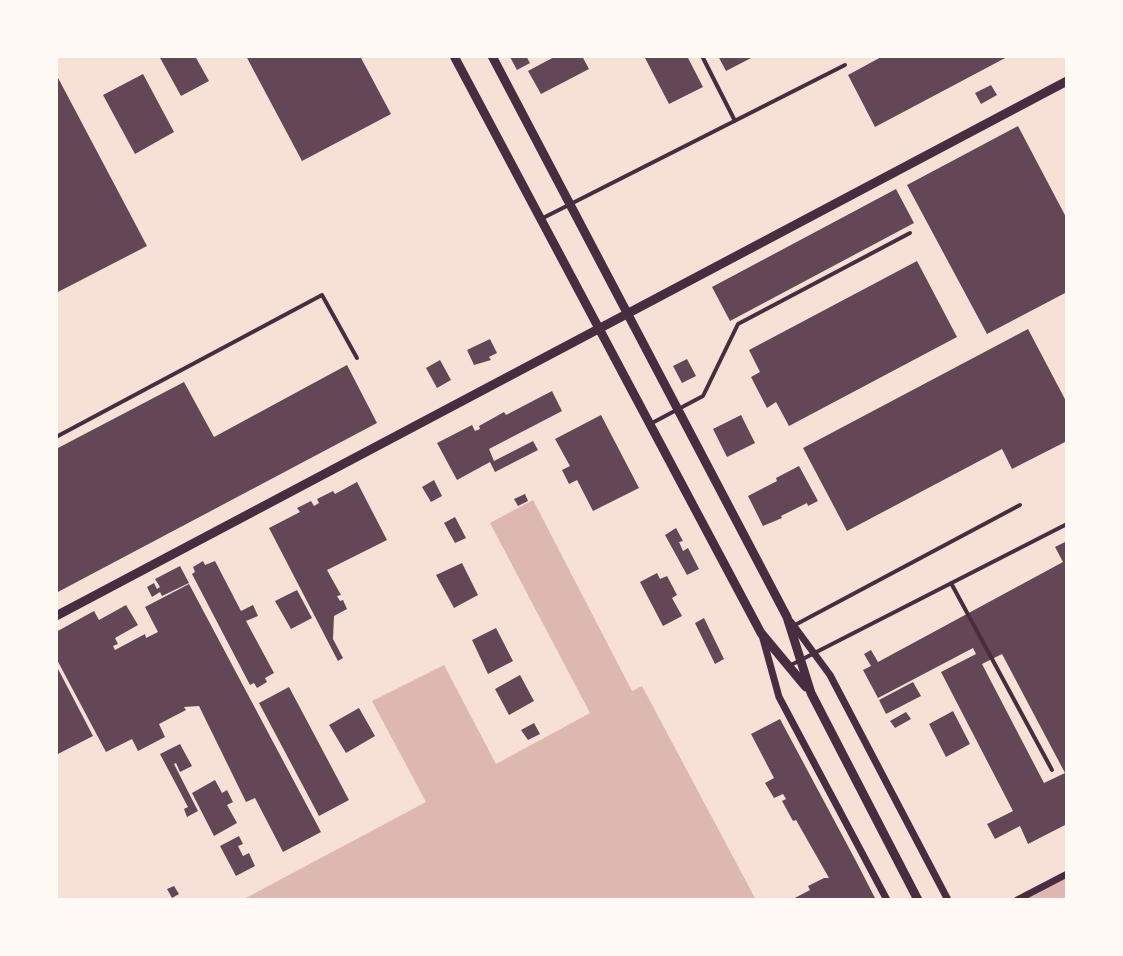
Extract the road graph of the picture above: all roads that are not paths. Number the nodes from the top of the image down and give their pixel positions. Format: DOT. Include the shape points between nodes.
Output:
graph roads {
  1 [pos="454,56"];
  2 [pos="492,56"];
  3 [pos="702,56"];
  4 [pos="845,65"];
  5 [pos="1067,81"];
  6 [pos="735,121"];
  7 [pos="570,204"];
  8 [pos="540,219"];
  9 [pos="910,233"];
  10 [pos="628,314"];
  11 [pos="599,329"];
  12 [pos="357,358"];
  13 [pos="678,409"];
  14 [pos="650,424"];
  15 [pos="56,437"];
  16 [pos="1020,505"];
  17 [pos="1067,524"];
  18 [pos="951,583"];
  19 [pos="56,616"];
  20 [pos="791,623"];
  21 [pos="761,633"];
  22 [pos="814,653"];
  23 [pos="801,660"];
  24 [pos="789,666"];
  25 [pos="811,693"];
  26 [pos="1052,770"];
  27 [pos="1067,874"];
  28 [pos="887,900"];
  29 [pos="918,900"];
  30 [pos="948,900"];
  31 [pos="1017,900"];
  1 -- 8 [label="street"];
  2 -- 7 [label="street"];
  3 -- 6 [label="lane"];
  4 -- 6 [label="lane"];
  5 -- 10 [label="street"];
  6 -- 7 [label="lane"];
  7 -- 8 [label="lane"];
  7 -- 10 [label="street"];
  8 -- 11 [label="street"];
  9 -- 13 [label="lane" via="738,324 703,396"];
  10 -- 11 [label="street"];
  10 -- 13 [label="street"];
  11 -- 14 [label="street"];
  11 -- 19 [label="street"];
  12 -- 15 [label="lane" via="322,295"];
  13 -- 14 [label="lane"];
  13 -- 20 [label="street"];
  14 -- 21 [label="street"];
  16 -- 20 [label="lane"];
  17 -- 18 [label="lane"];
  18 -- 22 [label="lane"];
  18 -- 26 [label="lane"];
  20 -- 22 [label="street"];
  20 -- 23 [label="street"];
  21 -- 24 [label="street"];
  21 -- 28 [label="street" via="779,697"];
  22 -- 23 [label="lane"];
  22 -- 30 [label="street"];
  23 -- 24 [label="lane"];
  23 -- 25 [label="street"];
  24 -- 25 [label="street"];
  25 -- 29 [label="street"];
  27 -- 31 [label="street"];
}
